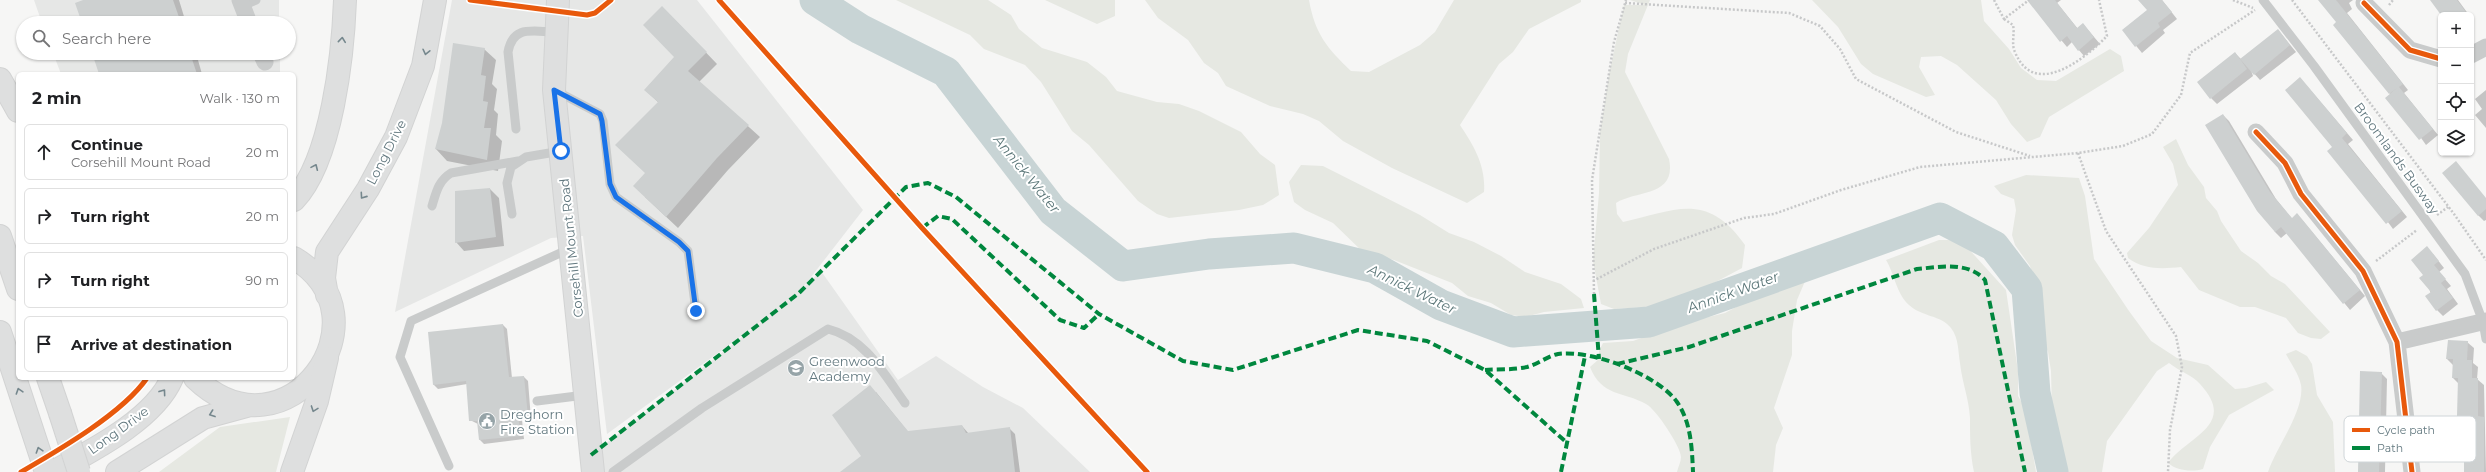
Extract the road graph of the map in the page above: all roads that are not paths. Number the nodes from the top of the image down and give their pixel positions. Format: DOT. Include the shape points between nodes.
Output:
graph roads {
  1 [pos="558,0"];
  2 [pos="2264,1"];
  3 [pos="246,2"];
  4 [pos="345,3"];
  5 [pos="2364,3"];
  6 [pos="434,7"];
  7 [pos="248,16"];
  8 [pos="556,32"];
  9 [pos="2486,47"];
  10 [pos="2474,53"];
  11 [pos="2438,58"];
  12 [pos="0,79"];
  13 [pos="554,90"];
  14 [pos="16,107"];
  15 [pos="516,129"];
  16 [pos="2256,132"];
  17 [pos="561,151"];
  18 [pos="518,161"];
  19 [pos="296,197"];
  20 [pos="432,206"];
  21 [pos="512,214"];
  22 [pos="0,236"];
  23 [pos="570,248"];
  24 [pos="296,260"];
  25 [pos="16,283"];
  26 [pos="327,294"];
  27 [pos="696,311"];
  28 [pos="2485,327"];
  29 [pos="0,332"];
  30 [pos="2397,342"];
  31 [pos="327,358"];
  32 [pos="49,380"];
  33 [pos="171,380"];
  34 [pos="197,380"];
  35 [pos="586,395"];
  36 [pos="537,401"];
  37 [pos="904,404"];
  38 [pos="250,405"];
  39 [pos="2406,416"];
  40 [pos="2411,462"];
  41 [pos="449,466"];
  42 [pos="46,472"];
  43 [pos="53,472"];
  44 [pos="79,472"];
  45 [pos="118,472"];
  46 [pos="292,472"];
  47 [pos="593,472"];
  48 [pos="613,472"];
  49 [pos="2412,472"];
  1 -- 8 [label="main road, Corsehill Mount Road"];
  2 -- 28 [label="lane, Broomlands Busway" via="2465,274"];
  3 -- 7 [label="street"];
  19 -- 4 [label="main road, one-way" via="309,180 319,156 337,78"];
  5 -- 11 [label="street" via="2410,50"];
  6 -- 26 [label="main road, Long Drive, one-way" via="423,66 396,137 368,189 327,252 324,278"];
  8 -- 13 [label="main road, Corsehill Mount Road"];
  8 -- 15 [label="lane" via="518,33 510,40 508,52"];
  9 -- 10 [label="street"];
  12 -- 14 [label="main road"];
  13 -- 17 [label="main road, Corsehill Mount Road"];
  13 -- 27 [label="lane" via="600,114 610,184 616,197 688,251"];
  16 -- 30 [label="street" via="2285,163 2301,194 2363,271"];
  17 -- 18 [label="lane"];
  17 -- 23 [label="main road, Corsehill Mount Road"];
  18 -- 20 [label="lane" via="451,173 439,184"];
  18 -- 21 [label="lane" via="508,174"];
  22 -- 25 [label="main road"];
  23 -- 35 [label="main road, Corsehill Mount Road"];
  23 -- 41 [label="lane" via="411,321 400,357"];
  24 -- 26 [label="main road" via="317,278"];
  26 -- 31 [label="main road" via="333,315 333,337"];
  28 -- 30 [label="street"];
  42 -- 29 [label="main road, one-way"];
  30 -- 39 [label="street"];
  31 -- 38 [label="main road" via="315,378 296,394 274,403"];
  31 -- 46 [label="main road, one-way" via="317,401"];
  32 -- 44 [label="main road, bridge"];
  43 -- 33 [label="main road, Long Drive, one-way" via="94,449 142,415 163,393"];
  34 -- 38 [label="main road" via="208,390 228,401"];
  35 -- 36 [label="lane"];
  35 -- 47 [label="main road, Corsehill Mount Road"];
  37 -- 48 [label="lane" via="870,355 845,333 828,329 702,408"];
  38 -- 45 [label="main road, one-way" via="203,418"];
  40 -- 49 [label="street"];
}
